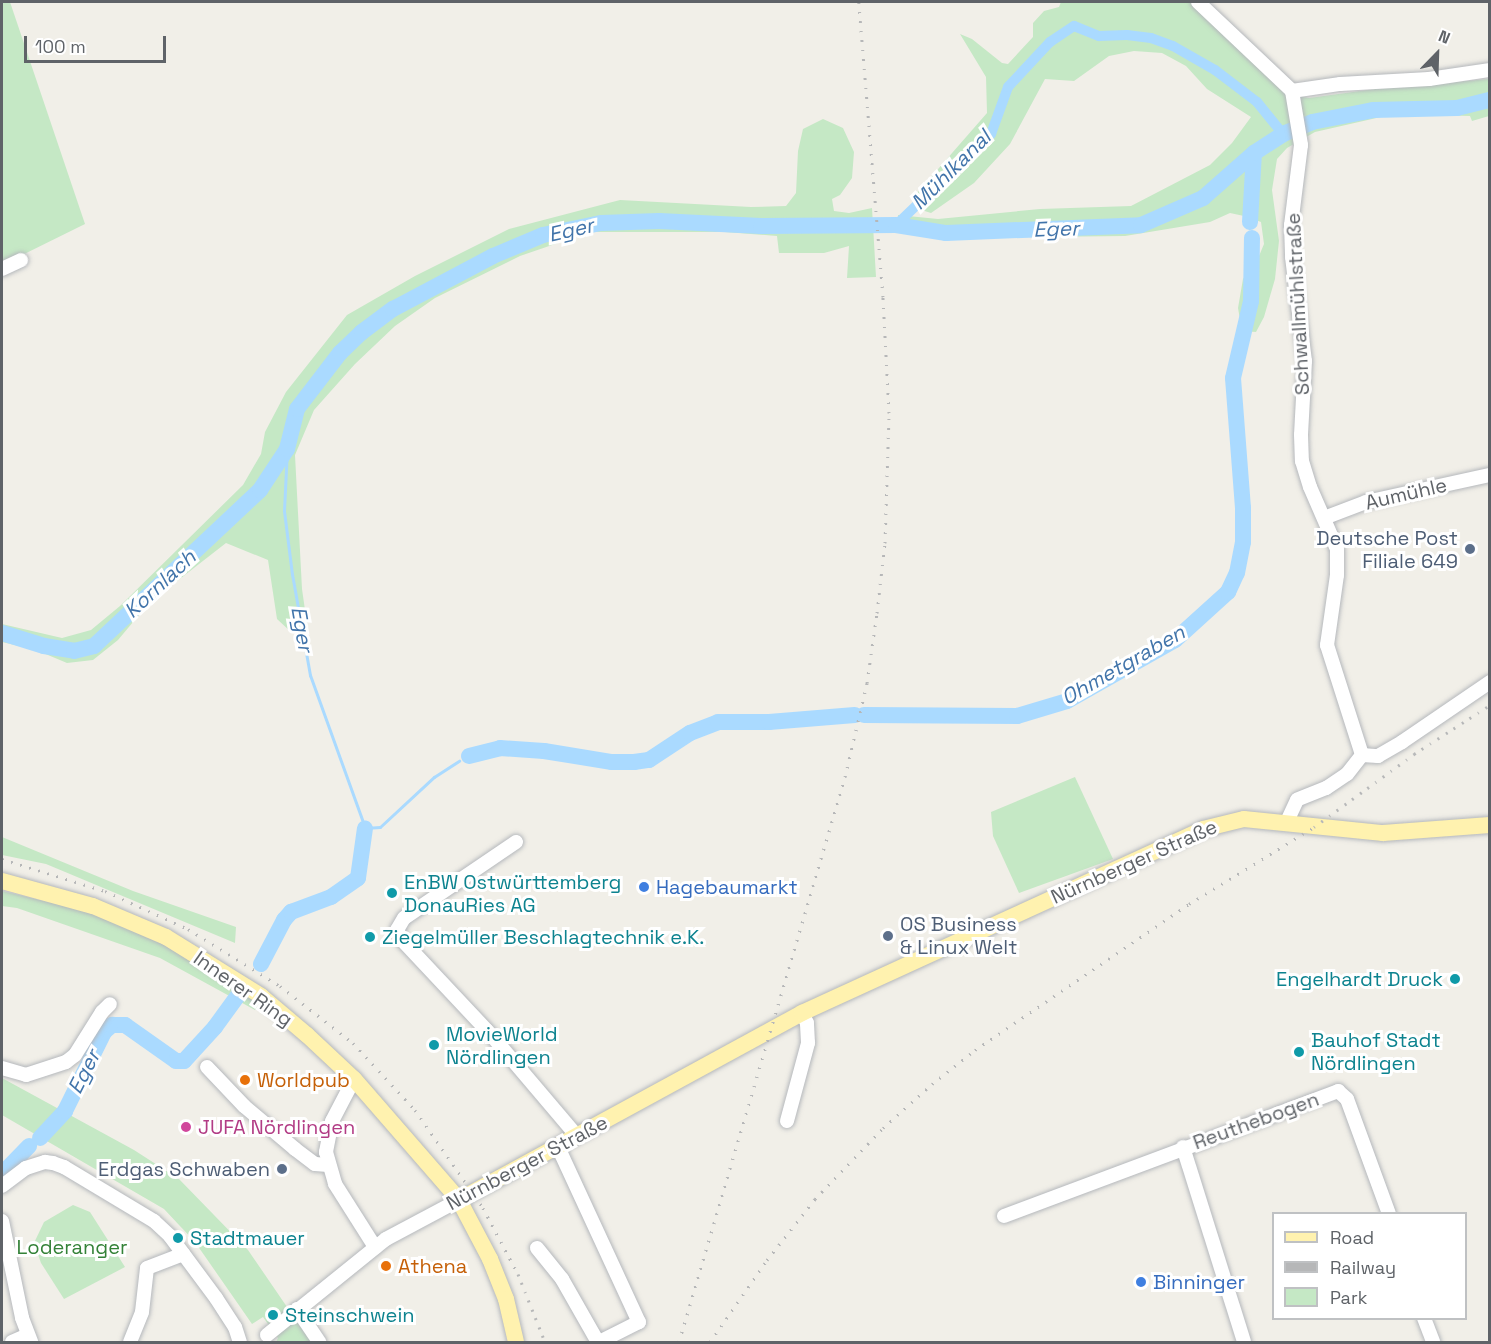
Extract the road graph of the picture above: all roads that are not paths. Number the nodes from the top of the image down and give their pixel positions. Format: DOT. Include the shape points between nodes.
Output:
graph roads {
  1 [pos="1198,2"];
  2 [pos="1490,70"];
  3 [pos="1293,97"];
  4 [pos="21,260"];
  5 [pos="2,269"];
  6 [pos="1490,475"];
  7 [pos="1324,518"];
  8 [pos="1490,682"];
  9 [pos="1362,756"];
  10 [pos="1287,821"];
  11 [pos="1490,825"];
  12 [pos="516,842"];
  13 [pos="2,881"];
  14 [pos="110,1004"];
  15 [pos="802,1013"];
  16 [pos="207,1067"];
  17 [pos="2,1068"];
  18 [pos="354,1078"];
  19 [pos="787,1121"];
  20 [pos="577,1136"];
  21 [pos="558,1147"];
  22 [pos="1183,1147"];
  23 [pos="328,1165"];
  24 [pos="2,1186"];
  25 [pos="459,1200"];
  26 [pos="1388,1212"];
  27 [pos="1004,1216"];
  28 [pos="2,1227"];
  29 [pos="375,1247"];
  30 [pos="537,1248"];
  31 [pos="183,1254"];
  32 [pos="297,1309"];
  33 [pos="1426,1320"];
  34 [pos="267,1335"];
  35 [pos="29,1339"];
  36 [pos="12,1342"];
  37 [pos="130,1342"];
  38 [pos="240,1342"];
  39 [pos="319,1342"];
  40 [pos="516,1342"];
  41 [pos="598,1342"];
  42 [pos="1244,1342"];
  43 [pos="1432,1342"];
  1 -- 3 [label="street"];
  2 -- 3 [label="street" via="1429,79 1340,84"];
  3 -- 7 [label="street, Schwallmühlstraße" via="1300,145 1291,225 1305,361 1302,461"];
  4 -- 5 [label="street"];
  6 -- 7 [label="street, Aumühle" via="1366,502"];
  7 -- 9 [label="street, Schwallmühlstraße" via="1337,549 1327,645"];
  8 -- 9 [label="street" via="1378,756"];
  9 -- 10 [label="street" via="1326,788 1297,800"];
  10 -- 11 [label="main road, Nürnberger Straße" via="1383,833"];
  10 -- 15 [label="main road, Nürnberger Straße" via="1244,819 1203,830"];
  12 -- 20 [label="street" via="404,918 397,930 526,1073"];
  13 -- 18 [label="main road, Innerer Ring" via="93,906 166,937 261,996"];
  14 -- 17 [label="street" via="66,1062 26,1076"];
  15 -- 19 [label="street" via="808,1043"];
  15 -- 20 [label="main road, Nürnberger Straße"];
  16 -- 23 [label="street" via="244,1106 295,1149 315,1164"];
  18 -- 23 [label="street" via="328,1132"];
  18 -- 25 [label="main road, Innerer Ring"];
  20 -- 21 [label="main road, Nürnberger Straße"];
  21 -- 25 [label="main road, Nürnberger Straße"];
  21 -- 41 [label="street" via="639,1322"];
  22 -- 26 [label="street, Reuthebogen" via="1338,1091 1347,1099"];
  22 -- 27 [label="street, Reuthebogen"];
  22 -- 42 [label="street, Reuthebogen"];
  23 -- 29 [label="street" via="335,1184"];
  24 -- 31 [label="street" via="26,1168 39,1163 57,1164 154,1221"];
  25 -- 29 [label="street, Nürnberger Straße"];
  25 -- 40 [label="main road, Innerer Ring" via="506,1299"];
  28 -- 35 [label="street"];
  29 -- 32 [label="street, Nürnberger Straße"];
  30 -- 41 [label="street" via="562,1279"];
  31 -- 37 [label="street" via="147,1268 142,1312"];
  31 -- 38 [label="street" via="222,1307"];
  32 -- 34 [label="street, Nürnberger Straße"];
  32 -- 39 [label="street"];
  33 -- 43 [label="street"];
  35 -- 36 [label="street"];
}
